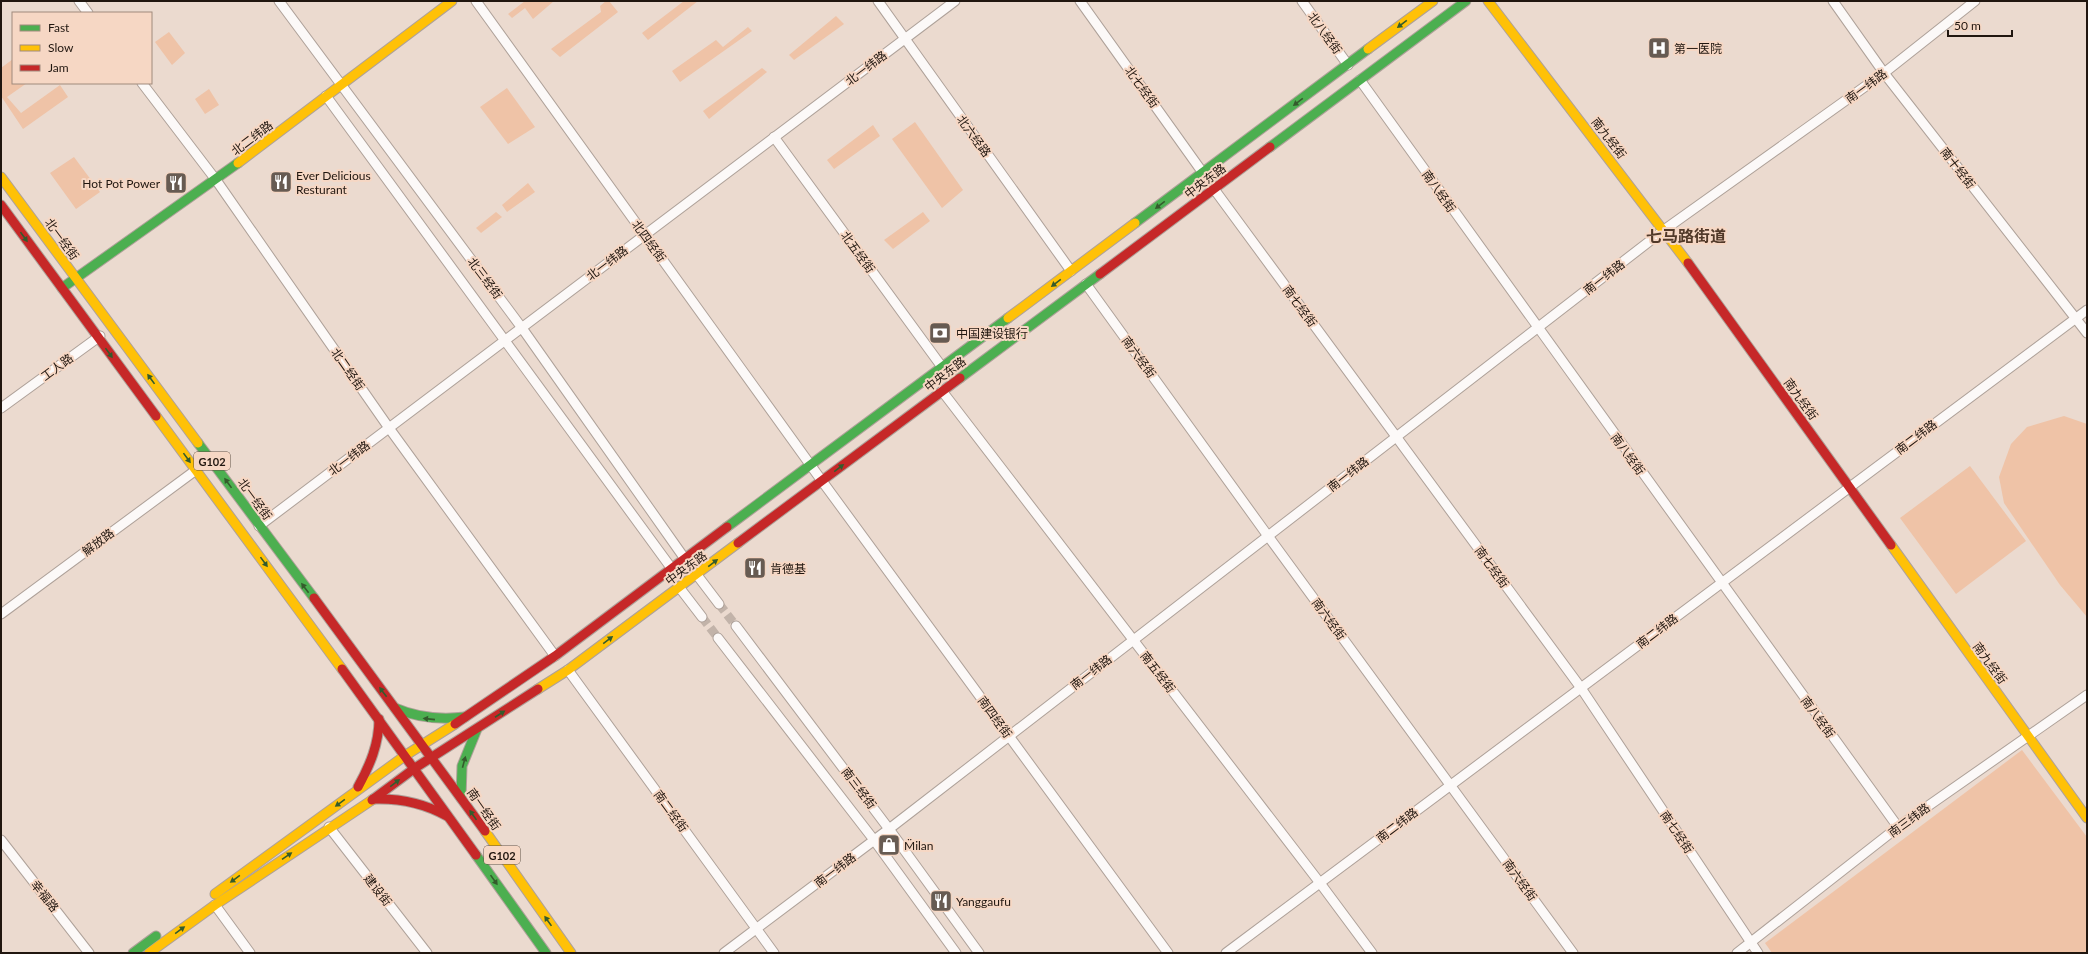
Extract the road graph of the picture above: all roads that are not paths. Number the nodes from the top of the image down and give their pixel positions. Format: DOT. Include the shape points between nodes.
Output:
graph roads {
  1 [pos="79,1"];
  2 [pos="279,1"];
  3 [pos="452,1"];
  4 [pos="476,1"];
  5 [pos="878,1"];
  6 [pos="955,1"];
  7 [pos="1080,1"];
  8 [pos="1302,1"];
  9 [pos="1433,1"];
  10 [pos="1466,1"];
  11 [pos="1488,1"];
  12 [pos="1832,1"];
  13 [pos="1975,1"];
  14 [pos="87,12"];
  15 [pos="905,39"];
  16 [pos="1348,65"];
  17 [pos="1884,73"];
  18 [pos="1360,80"];
  19 [pos="143,84"];
  20 [pos="341,85"];
  21 [pos="326,96"];
  22 [pos="774,137"];
  23 [pos="1203,173"];
  24 [pos="1,177"];
  25 [pos="216,180"];
  26 [pos="1214,189"];
  27 [pos="1,206"];
  28 [pos="1664,230"];
  29 [pos="645,235"];
  30 [pos="1071,271"];
  31 [pos="76,278"];
  32 [pos="1086,284"];
  33 [pos="62,288"];
  34 [pos="2087,310"];
  35 [pos="2075,318"];
  36 [pos="114,328"];
  37 [pos="522,328"];
  38 [pos="1537,328"];
  39 [pos="2087,333"];
  40 [pos="98,337"];
  41 [pos="505,340"];
  42 [pos="942,367"];
  43 [pos="942,391"];
  44 [pos="1,408"];
  45 [pos="389,428"];
  46 [pos="1396,437"];
  47 [pos="811,465"];
  48 [pos="196,470"];
  49 [pos="822,481"];
  50 [pos="1850,487"];
  51 [pos="260,526"];
  52 [pos="1268,536"];
  53 [pos="685,559"];
  54 [pos="672,569"];
  55 [pos="698,575"];
  56 [pos="1722,583"];
  57 [pos="679,587"];
  58 [pos="719,604"];
  59 [pos="1,614"];
  60 [pos="702,617"];
  61 [pos="736,626"];
  62 [pos="718,638"];
  63 [pos="1133,640"];
  64 [pos="555,656"];
  65 [pos="568,670"];
  66 [pos="1581,688"];
  67 [pos="2087,695"];
  68 [pos="395,708"];
  69 [pos="465,717"];
  70 [pos="379,719"];
  71 [pos="477,729"];
  72 [pos="1009,736"];
  73 [pos="2028,737"];
  74 [pos="423,746"];
  75 [pos="406,755"];
  76 [pos="432,758"];
  77 [pos="415,768"];
  78 [pos="1451,785"];
  79 [pos="355,792"];
  80 [pos="462,798"];
  81 [pos="372,799"];
  82 [pos="2087,818"];
  83 [pos="451,819"];
  84 [pos="329,827"];
  85 [pos="1898,827"];
  86 [pos="889,829"];
  87 [pos="1,840"];
  88 [pos="874,840"];
  89 [pos="1320,883"];
  90 [pos="215,905"];
  91 [pos="757,930"];
  92 [pos="1751,942"];
  93 [pos="89,953"];
  94 [pos="133,953"];
  95 [pos="149,953"];
  96 [pos="250,953"];
  97 [pos="427,953"];
  98 [pos="546,953"];
  99 [pos="571,953"];
  100 [pos="724,953"];
  101 [pos="774,953"];
  102 [pos="956,953"];
  103 [pos="979,953"];
  104 [pos="1168,953"];
  105 [pos="1226,953"];
  106 [pos="1372,953"];
  107 [pos="1573,953"];
  108 [pos="1737,953"];
  109 [pos="1758,953"];
  1 -- 14 [label="street"];
  2 -- 20 [label="street, 北三经街"];
  3 -- 20 [label="main road, 北二纬路"];
  4 -- 29 [label="street, 北四经街"];
  5 -- 15 [label="street, 北六经路"];
  6 -- 15 [label="street, 北一纬路"];
  7 -- 23 [label="street, 北七经街"];
  8 -- 16 [label="street, 北八经街"];
  9 -- 16 [label="main road, 中央东路, one-way"];
  10 -- 18 [label="main road, 中央东路"];
  11 -- 28 [label="main road, 南九经街"];
  12 -- 17 [label="street, 南十经街"];
  13 -- 17 [label="street, 南一纬路"];
  15 -- 22 [label="street, 北一纬路"];
  15 -- 30 [label="street, 北六经路"];
  16 -- 23 [label="main road, 中央东路, one-way"];
  17 -- 28 [label="street, 南一纬路"];
  17 -- 35 [label="street, 南十经街"];
  18 -- 26 [label="main road, 中央东路"];
  18 -- 38 [label="street, 南八经街"];
  19 -- 25 [label="street, 北二经街"];
  20 -- 21 [label="main road, 北二纬路"];
  20 -- 37 [label="street, 北三经街"];
  21 -- 25 [label="main road, 北二纬路"];
  21 -- 41 [label="street"];
  22 -- 29 [label="street, 北一纬路"];
  22 -- 42 [label="street, 北五经街"];
  23 -- 30 [label="main road, 中央东路, one-way"];
  24 -- 31 [label="main road, 北一经街 / G102"];
  25 -- 31 [label="main road, 北二纬路"];
  25 -- 45 [label="street, 北二经街"];
  26 -- 32 [label="main road, 中央东路"];
  26 -- 46 [label="street, 南七经街"];
  27 -- 33 [label="main road, G102, one-way"];
  28 -- 38 [label="street, 南一纬路"];
  28 -- 50 [label="main road, 南九经街"];
  29 -- 37 [label="street, 北一纬路"];
  29 -- 47 [label="street, 北四经街"];
  30 -- 42 [label="main road, 中央东路, one-way"];
  31 -- 33 [label="main road, 北二纬路"];
  31 -- 36 [label="main road, 北一经街 / G102"];
  32 -- 43 [label="main road, 中央东路"];
  32 -- 52 [label="street, 南六经街"];
  33 -- 40 [label="main road, G102"];
  34 -- 35 [label="street, 南二纬路"];
  35 -- 39 [label="street, 南十经街"];
  35 -- 50 [label="street, 南二纬路"];
  36 -- 40 [label="street, 工人路"];
  51 -- 36 [label="main road, 北一经街 / G102, one-way"];
  37 -- 41 [label="street, 北一纬路"];
  37 -- 53 [label="street, 北三经街"];
  38 -- 46 [label="street, 南一纬路"];
  38 -- 56 [label="street, 南八经街"];
  40 -- 44 [label="street, 工人路"];
  40 -- 48 [label="main road, G102, one-way"];
  41 -- 45 [label="street, 北一纬路"];
  41 -- 54 [label="street"];
  42 -- 47 [label="main road, 中央东路"];
  49 -- 43 [label="main road, 中央东路, one-way"];
  43 -- 63 [label="street, 南五经街"];
  45 -- 51 [label="street, 北一纬路"];
  45 -- 64 [label="street, 北二经街"];
  46 -- 52 [label="street, 南一纬路"];
  46 -- 66 [label="street, 南七经街"];
  47 -- 49 [label="street, 北四经街"];
  47 -- 53 [label="main road, 中央东路"];
  48 -- 59 [label="street, 解放路"];
  48 -- 70 [label="main road, G102, one-way"];
  55 -- 49 [label="main road, 中央东路, one-way"];
  49 -- 72 [label="street, 南四经街"];
  50 -- 56 [label="street, 南二纬路"];
  50 -- 73 [label="main road, 南九经街"];
  68 -- 51 [label="main road, 北一经街 / G102, one-way"];
  52 -- 63 [label="street, 南一纬路"];
  52 -- 78 [label="street, 南六经街"];
  53 -- 54 [label="main road, 中央东路"];
  54 -- 64 [label="main road, 中央东路"];
  55 -- 57 [label="main road, 中央东路"];
  55 -- 58 [label="street"];
  56 -- 66 [label="street, 南二纬路"];
  56 -- 85 [label="street, 南八经街"];
  57 -- 60 [label="street"];
  65 -- 57 [label="main road, 中央东路, one-way"];
  61 -- 86 [label="street, 南三经街"];
  62 -- 88 [label="street"];
  63 -- 72 [label="street, 南一纬路"];
  63 -- 89 [label="street, 南五经街"];
  64 -- 69 [label="main road, 中央东路"];
  71 -- 65 [label="main road, 中央东路, one-way"];
  65 -- 91 [label="street, 南二经街"];
  66 -- 78 [label="street, 南二纬路"];
  66 -- 92 [label="street, 南七经街"];
  67 -- 73 [label="street, 南三纬路"];
  69 -- 68 [label="main road, one-way" via="446,720 425,719"];
  68 -- 74 [label="main road, 北一经街 / G102"];
  69 -- 74 [label="main road, 中央东路"];
  70 -- 75 [label="main road, G102"];
  70 -- 79 [label="main road" via="380,734 377,748"];
  71 -- 76 [label="main road, 中央东路"];
  80 -- 71 [label="main road, one-way" via="462,766"];
  72 -- 86 [label="street, 南一纬路"];
  72 -- 104 [label="street, 南四经街"];
  73 -- 82 [label="main road, 南九经街"];
  73 -- 85 [label="street, 南三纬路"];
  74 -- 75 [label="main road, 中央东路"];
  74 -- 76 [label="main road, 北一经街 / G102"];
  75 -- 77 [label="main road, G102"];
  75 -- 79 [label="main road, 中央东路"];
  76 -- 77 [label="main road, 中央东路"];
  76 -- 80 [label="main road, 南一经街 / G102"];
  81 -- 77 [label="main road, 中央东路, one-way"];
  77 -- 83 [label="main road, G102"];
  78 -- 89 [label="street, 南二纬路"];
  78 -- 107 [label="street, 南六经街"];
  79 -- 94 [label="main road, 中央东路, one-way"];
  99 -- 80 [label="main road, 南一经街 / G102, one-way"];
  81 -- 83 [label="main road" via="385,798 418,803"];
  81 -- 84 [label="main road, 中央东路"];
  83 -- 98 [label="main road, G102, one-way"];
  90 -- 84 [label="main road, 中央东路, one-way"];
  84 -- 97 [label="street, 建设街"];
  85 -- 92 [label="street, 南三纬路"];
  86 -- 88 [label="street, 南一纬路"];
  86 -- 103 [label="street, 南三经街"];
  87 -- 93 [label="street, 幸福路"];
  88 -- 91 [label="street, 南一纬路"];
  88 -- 102 [label="street"];
  89 -- 105 [label="street, 南二纬路"];
  89 -- 106 [label="street, 南五经街"];
  95 -- 90 [label="main road, 中央东路, one-way"];
  90 -- 96 [label="street"];
  91 -- 100 [label="street, 南一纬路"];
  91 -- 101 [label="street, 南二经街"];
  92 -- 108 [label="street, 南三纬路"];
  92 -- 109 [label="street, 南七经街"];
}
